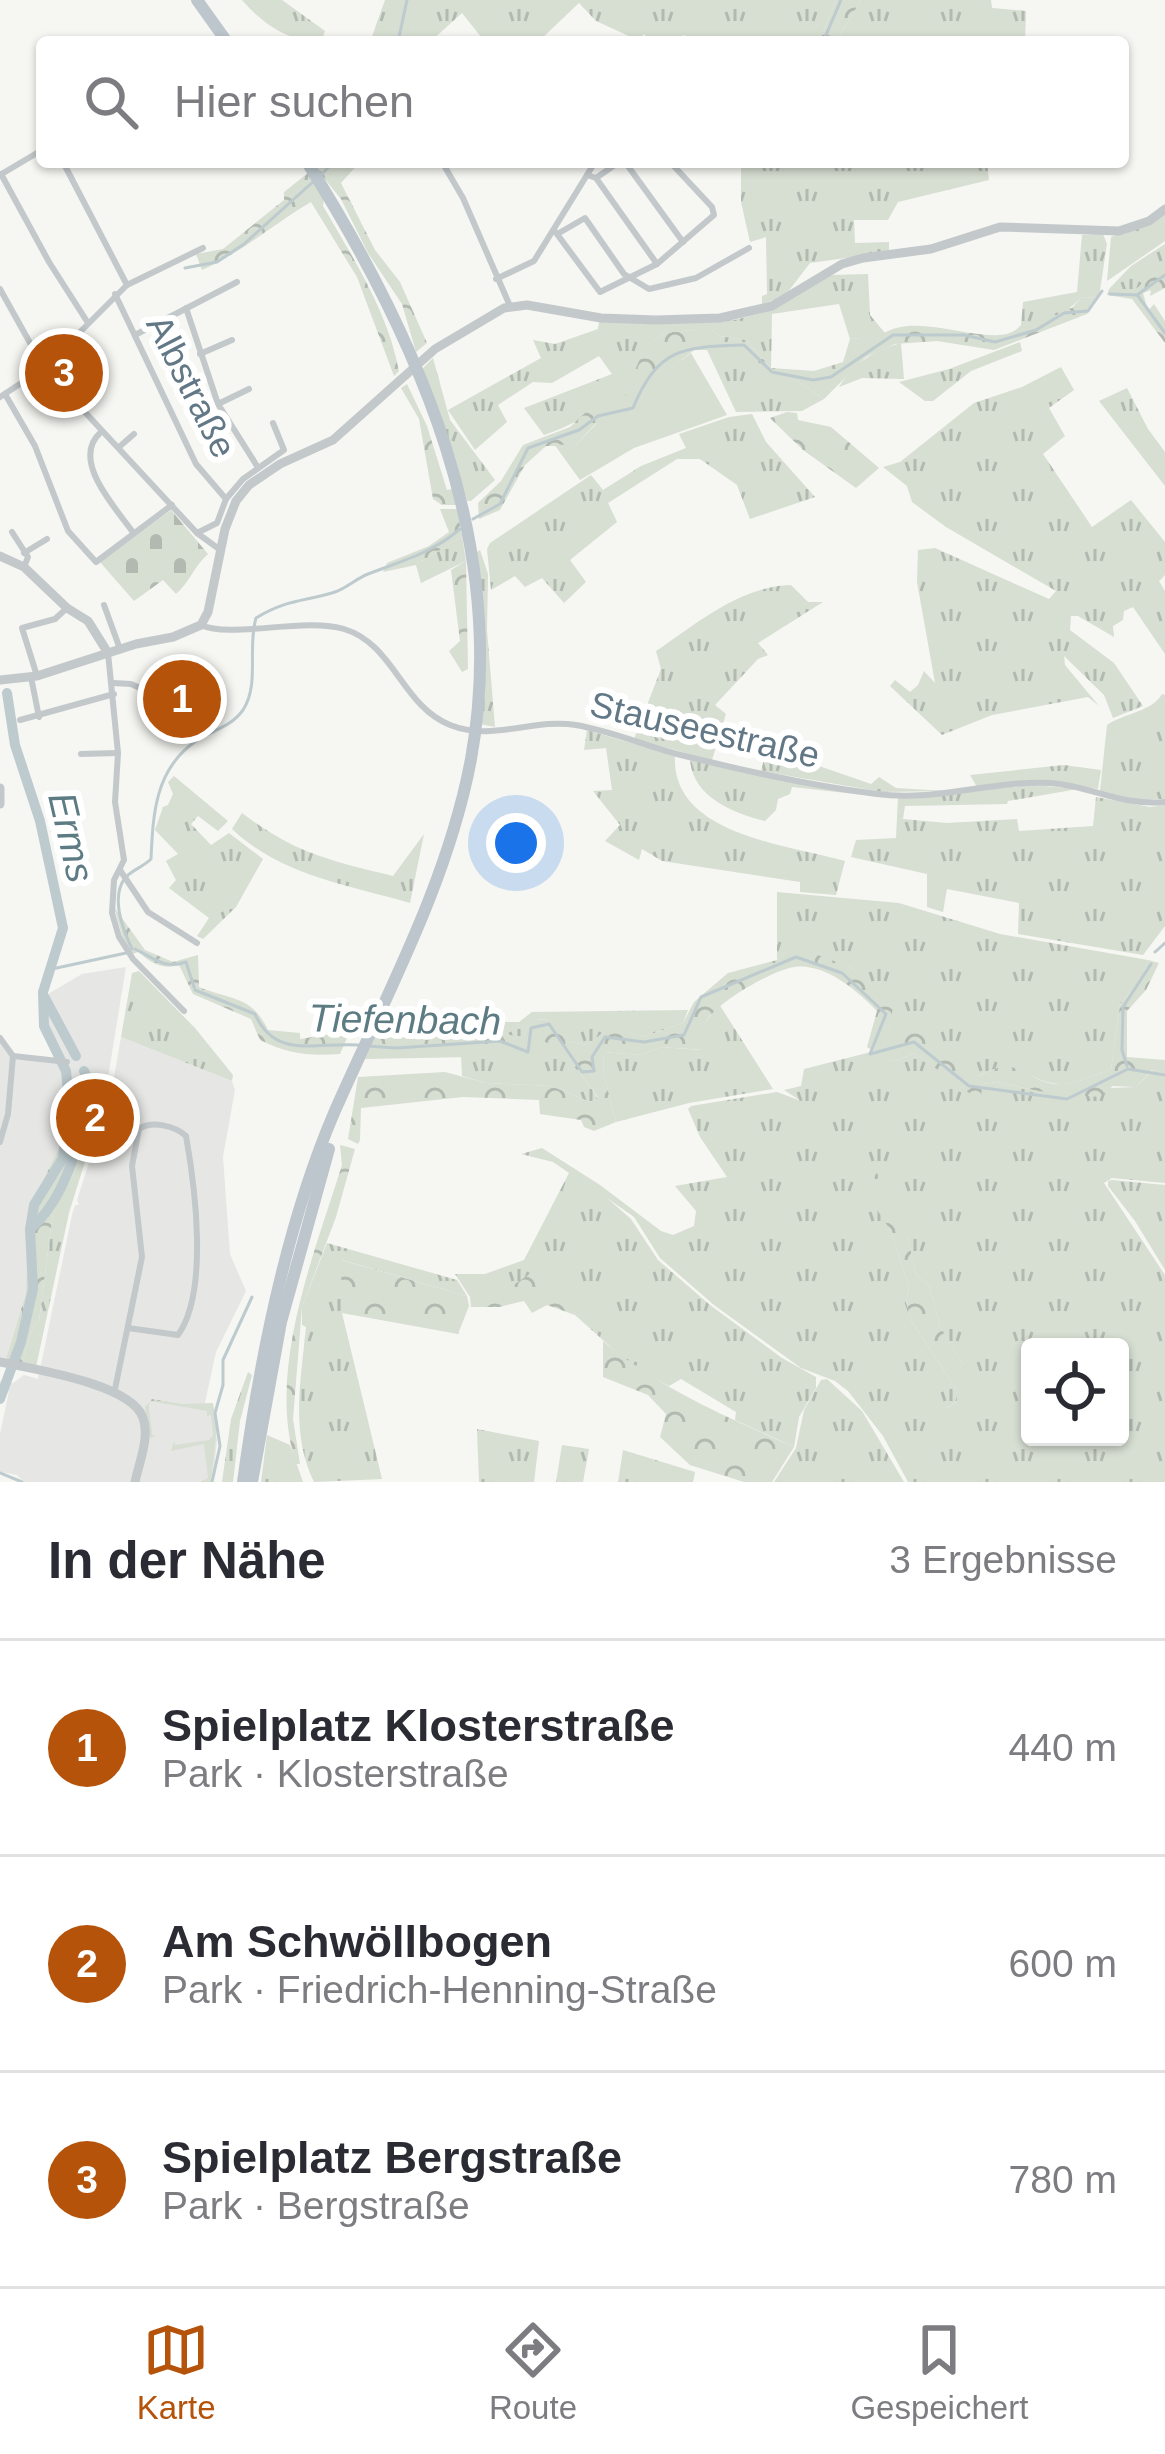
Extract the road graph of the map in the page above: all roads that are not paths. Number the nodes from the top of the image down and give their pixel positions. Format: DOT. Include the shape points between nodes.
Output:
graph roads {
  1 [pos="197,0"];
  2 [pos="223,36"];
  3 [pos="36,154"];
  4 [pos="66,168"];
  5 [pos="312,168"];
  6 [pos="448,168"];
  7 [pos="594,168"];
  8 [pos="610,168"];
  9 [pos="627,168"];
  10 [pos="675,168"];
  11 [pos="1,175"];
  12 [pos="592,177"];
  13 [pos="1165,209"];
  14 [pos="556,232"];
  15 [pos="683,242"];
  16 [pos="202,248"];
  17 [pos="749,248"];
  18 [pos="657,264"];
  19 [pos="496,279"];
  20 [pos="628,279"];
  21 [pos="237,282"];
  22 [pos="127,285"];
  23 [pos="0,289"];
  24 [pos="115,294"];
  25 [pos="510,306"];
  26 [pos="186,308"];
  27 [pos="88,323"];
  28 [pos="135,335"];
  29 [pos="72,340"];
  30 [pos="232,340"];
  31 [pos="200,354"];
  32 [pos="44,368"];
  33 [pos="102,370"];
  34 [pos="249,388"];
  35 [pos="2,396"];
  36 [pos="218,404"];
  37 [pos="273,423"];
  38 [pos="102,431"];
  39 [pos="134,434"];
  40 [pos="119,447"];
  41 [pos="256,466"];
  42 [pos="226,499"];
  43 [pos="172,505"];
  44 [pos="132,531"];
  45 [pos="12,532"];
  46 [pos="197,533"];
  47 [pos="47,539"];
  48 [pos="219,549"];
  49 [pos="24,554"];
  50 [pos="0,556"];
  51 [pos="25,567"];
  52 [pos="104,605"];
  53 [pos="67,608"];
  54 [pos="201,625"];
  55 [pos="114,651"];
  56 [pos="34,676"];
  57 [pos="0,680"];
  58 [pos="112,683"];
  59 [pos="147,692"];
  60 [pos="113,694"];
  61 [pos="196,701"];
  62 [pos="152,703"];
  63 [pos="39,717"];
  64 [pos="20,720"];
  65 [pos="118,753"];
  66 [pos="81,754"];
  67 [pos="0,790"];
  68 [pos="1165,802"];
  69 [pos="0,804"];
  70 [pos="122,871"];
  71 [pos="197,943"];
  72 [pos="184,1011"];
  73 [pos="0,1038"];
  74 [pos="13,1055"];
  75 [pos="67,1062"];
  76 [pos="342,1096"];
  77 [pos="0,1142"];
  78 [pos="128,1328"];
  79 [pos="3,1362"];
  80 [pos="115,1389"];
  81 [pos="135,1482"];
  82 [pos="251,1482"];
  1 -- 2 [label="main road"];
  3 -- 11 [label="street"];
  4 -- 22 [label="street"];
  5 -- 76 [label="main road" via="404,338 439,424 476,577 481,648 472,750 451,833"];
  6 -- 19 [label="street"];
  7 -- 12 [label="street"];
  8 -- 12 [label="street"];
  9 -- 15 [label="street"];
  10 -- 15 [label="street" via="714,212"];
  11 -- 27 [label="street"];
  12 -- 14 [label="street"];
  12 -- 18 [label="street"];
  13 -- 25 [label="street" via="1119,231 1000,227 932,249 862,258 772,306 721,318 601,318"];
  14 -- 19 [label="street" via="534,261"];
  14 -- 20 [label="street" via="601,292"];
  14 -- 20 [label="street" via="585,218"];
  15 -- 18 [label="street"];
  16 -- 22 [label="street"];
  17 -- 20 [label="street" via="685,282 653,289"];
  18 -- 20 [label="street"];
  19 -- 25 [label="street"];
  21 -- 26 [label="street"];
  22 -- 24 [label="street"];
  23 -- 32 [label="street"];
  24 -- 27 [label="street"];
  24 -- 28 [label="street, Albstraße"];
  25 -- 48 [label="street" via="427,355 333,440 258,477 236,502"];
  26 -- 28 [label="street"];
  26 -- 31 [label="street"];
  27 -- 29 [label="street"];
  28 -- 42 [label="street, Albstraße" via="196,464"];
  29 -- 32 [label="street"];
  29 -- 33 [label="street"];
  30 -- 31 [label="street"];
  31 -- 36 [label="street"];
  32 -- 35 [label="street"];
  32 -- 38 [label="street"];
  34 -- 36 [label="street"];
  35 -- 44 [label="street" via="35,446 68,531 96,562"];
  36 -- 41 [label="street"];
  37 -- 41 [label="street" via="284,450"];
  38 -- 40 [label="street"];
  38 -- 44 [label="street" via="91,441 91,461"];
  39 -- 40 [label="street"];
  40 -- 43 [label="street"];
  41 -- 42 [label="street"];
  42 -- 46 [label="street" via="217,523"];
  43 -- 44 [label="street"];
  43 -- 46 [label="street"];
  45 -- 49 [label="street"];
  46 -- 48 [label="street"];
  47 -- 49 [label="street"];
  48 -- 54 [label="street"];
  49 -- 51 [label="street"];
  50 -- 51 [label="street"];
  51 -- 53 [label="street"];
  52 -- 55 [label="street"];
  53 -- 55 [label="street"];
  53 -- 56 [label="street" via="22,628"];
  54 -- 55 [label="street"];
  54 -- 68 [label="street, Stauseestraße" via="326,626 361,635 422,707 463,729 582,726 882,795 1053,783 1125,803"];
  55 -- 56 [label="street"];
  55 -- 58 [label="street"];
  56 -- 57 [label="street"];
  56 -- 63 [label="street"];
  58 -- 59 [label="street"];
  58 -- 60 [label="street"];
  59 -- 61 [label="street"];
  59 -- 62 [label="street"];
  60 -- 63 [label="street"];
  60 -- 65 [label="street"];
  63 -- 64 [label="street"];
  65 -- 66 [label="street"];
  65 -- 70 [label="street"];
  67 -- 69 [label="street"];
  70 -- 71 [label="street" via="148,912"];
  70 -- 72 [label="street" via="114,880 118,937"];
  73 -- 74 [label="street"];
  74 -- 75 [label="street"];
  74 -- 77 [label="street"];
  76 -- 82 [label="main road" via="281,1322"];
  76 -- 82 [label="main road" via="259,1381"];
  78 -- 78 [label="street" via="142,1253 132,1158 139,1129 151,1124 186,1136 198,1261 178,1335"];
  78 -- 80 [label="street"];
  79 -- 80 [label="street"];
  80 -- 81 [label="street" via="133,1400 145,1423"];
}
